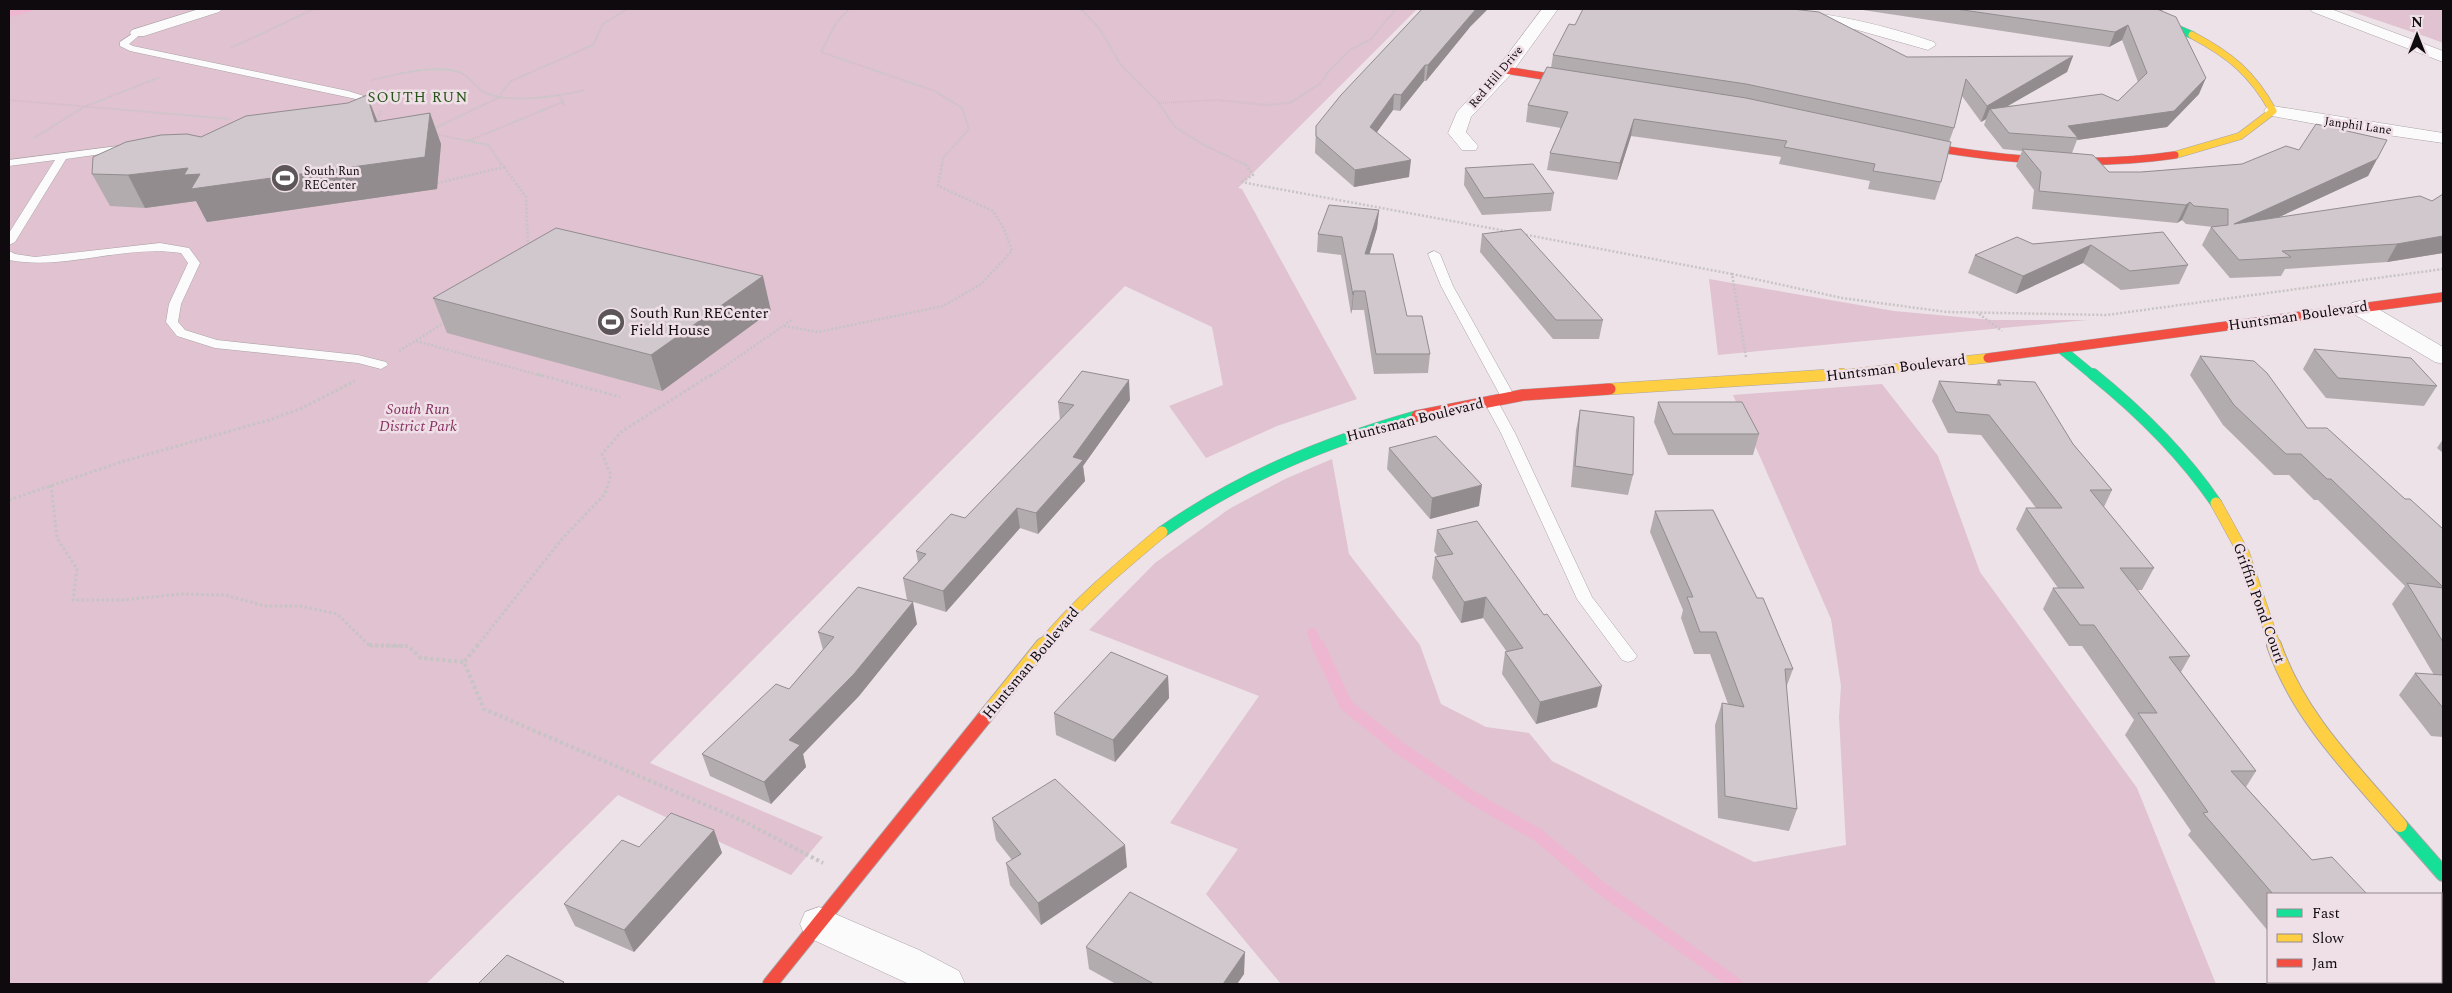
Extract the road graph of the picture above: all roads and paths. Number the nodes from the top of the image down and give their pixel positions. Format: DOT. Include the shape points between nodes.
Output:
graph roads {
  1 [pos="214,9"];
  2 [pos="314,9"];
  3 [pos="627,9"];
  4 [pos="849,9"];
  5 [pos="1081,9"];
  6 [pos="1396,9"];
  7 [pos="1550,9"];
  8 [pos="1727,9"];
  9 [pos="2133,9"];
  10 [pos="2318,9"];
  11 [pos="138,33"];
  12 [pos="1928,45"];
  13 [pos="2443,57"];
  14 [pos="200,62"];
  15 [pos="1505,70"];
  16 [pos="364,81"];
  17 [pos="1591,83"];
  18 [pos="585,90"];
  19 [pos="559,95"];
  20 [pos="501,96"];
  21 [pos="9,100"];
  22 [pos="563,102"];
  23 [pos="1159,103"];
  24 [pos="566,106"];
  25 [pos="84,107"];
  26 [pos="2274,111"];
  27 [pos="344,117"];
  28 [pos="230,119"];
  29 [pos="378,123"];
  30 [pos="383,123"];
  31 [pos="426,132"];
  32 [pos="434,134"];
  33 [pos="2443,138"];
  34 [pos="468,141"];
  35 [pos="1900,142"];
  36 [pos="27,143"];
  37 [pos="138,146"];
  38 [pos="1469,146"];
  39 [pos="63,156"];
  40 [pos="9,162"];
  41 [pos="504,167"];
  42 [pos="437,183"];
  43 [pos="9,242"];
  44 [pos="528,252"];
  45 [pos="9,254"];
  46 [pos="1434,254"];
  47 [pos="2443,269"];
  48 [pos="1732,274"];
  49 [pos="2443,296"];
  50 [pos="2360,308"];
  51 [pos="792,318"];
  52 [pos="448,321"];
  53 [pos="784,326"];
  54 [pos="415,341"];
  55 [pos="2060,348"];
  56 [pos="2443,357"];
  57 [pos="381,366"];
  58 [pos="1751,382"];
  59 [pos="620,397"];
  60 [pos="1508,397"];
  61 [pos="1490,400"];
  62 [pos="51,485"];
  63 [pos="9,500"];
  64 [pos="1628,656"];
  65 [pos="464,662"];
  66 [pos="2443,874"];
  67 [pos="853,882"];
  68 [pos="819,924"];
  69 [pos="770,984"];
  70 [pos="945,984"];
  1 -- 11 [label="street"];
  2 -- 14 [label="path"];
  3 -- 20 [label="path" via="603,24 593,45 512,81"];
  4 -- 53 [label="path" via="836,23 821,52 934,91 962,108 969,128 943,158 938,186 993,211 1012,251 981,284 943,306 818,332"];
  5 -- 23 [label="path" via="1099,28 1121,65"];
  6 -- 23 [label="path" via="1372,39 1350,50 1321,84 1290,103 1217,100"];
  7 -- 15 [label="street, Red Hill Drive"];
  8 -- 12 [label="street" via="1867,26"];
  9 -- 26 [label="street" via="2184,31 2222,53 2252,76"];
  10 -- 13 [label="street"];
  11 -- 14 [label="lane" via="123,44"];
  14 -- 25 [label="path"];
  14 -- 27 [label="lane" via="361,98 359,107"];
  15 -- 17 [label="street"];
  15 -- 38 [label="street, Red Hill Drive" via="1464,116 1457,133"];
  16 -- 20 [label="path" via="452,71 473,79 486,93"];
  18 -- 19 [label="path"];
  19 -- 20 [label="path"];
  19 -- 22 [label="path"];
  20 -- 31 [label="path"];
  21 -- 25 [label="path"];
  22 -- 24 [label="path"];
  22 -- 34 [label="path"];
  23 -- 48 [label="path" via="1175,127 1204,145 1244,162 1252,175 1241,182"];
  25 -- 28 [label="path"];
  25 -- 36 [label="path"];
  26 -- 33 [label="street, Janphil Lane"];
  26 -- 35 [label="street" via="2243,135 2197,151 2154,160 2090,164 2025,160 1952,153"];
  29 -- 30 [label="path"];
  32 -- 34 [label="path"];
  34 -- 41 [label="path" via="488,145"];
  37 -- 39 [label="lane"];
  39 -- 40 [label="lane"];
  39 -- 43 [label="lane"];
  41 -- 42 [label="path"];
  41 -- 44 [label="path" via="526,197"];
  45 -- 57 [label="lane" via="20,260 35,261 160,246 178,247 190,253 194,263 175,304 172,322 181,333 215,344 358,358"];
  46 -- 60 [label="lane, Huntsman Boulevard" via="1447,286"];
  47 -- 48 [label="path" via="2106,315 1947,312 1842,298"];
  48 -- 58 [label="path"];
  49 -- 50 [label="street, Huntsman Boulevard"];
  50 -- 55 [label="street, Huntsman Boulevard"];
  50 -- 56 [label="street"];
  51 -- 53 [label="path"];
  52 -- 54 [label="path"];
  53 -- 65 [label="path" via="621,432 602,454 611,475 605,494 562,539"];
  54 -- 57 [label="path"];
  54 -- 59 [label="path"];
  55 -- 58 [label="street, Huntsman Boulevard" via="1906,368"];
  55 -- 66 [label="street, Griffin Pond Court" via="2140,413 2207,488 2245,556 2284,672 2296,696 2318,729"];
  57 -- 62 [label="path" via="300,409"];
  58 -- 60 [label="street, Huntsman Boulevard"];
  60 -- 61 [label="street"];
  61 -- 64 [label="lane, Huntsman Boulevard" via="1585,599"];
  61 -- 67 [label="street, Huntsman Boulevard" via="1377,426 1320,446 1243,482 1167,529 1114,571 1065,618"];
  62 -- 63 [label="path"];
  62 -- 65 [label="path" via="57,538 78,569 73,600 225,595 265,606 300,606 337,614 370,646 408,646 421,658"];
  65 -- 67 [label="path" via="484,709 743,821 808,854"];
  67 -- 68 [label="street, Huntsman Boulevard"];
  68 -- 69 [label="street, Huntsman Boulevard"];
  68 -- 70 [label="street" via="905,962"];
}
